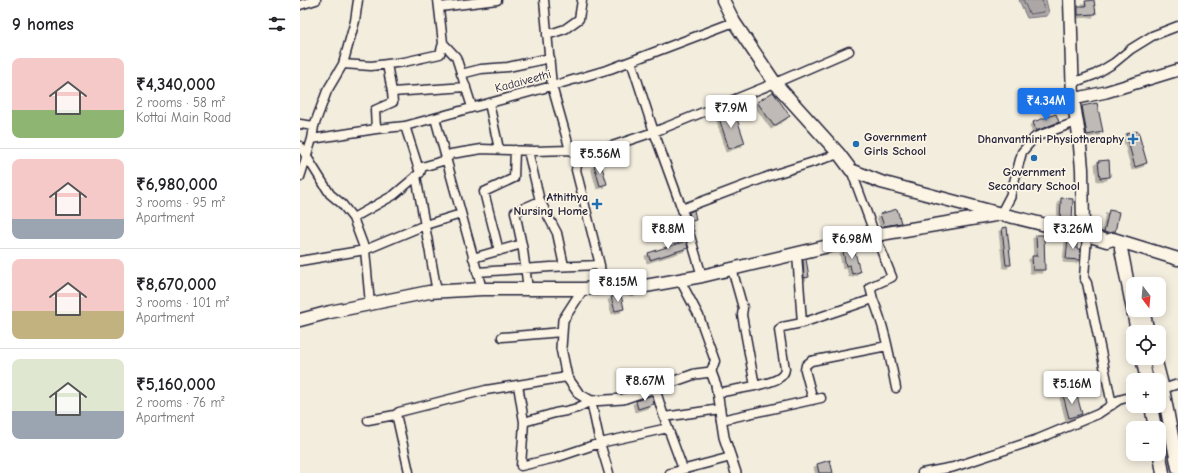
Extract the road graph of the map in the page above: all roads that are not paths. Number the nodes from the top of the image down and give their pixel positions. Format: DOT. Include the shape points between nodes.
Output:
graph roads {
  1 [pos="316,0"];
  2 [pos="358,0"];
  3 [pos="497,0"];
  4 [pos="544,0"];
  5 [pos="582,0"];
  6 [pos="724,0"];
  7 [pos="1070,0"];
  8 [pos="439,4"];
  9 [pos="300,5"];
  10 [pos="734,22"];
  11 [pos="1178,26"];
  12 [pos="547,35"];
  13 [pos="443,43"];
  14 [pos="849,51"];
  15 [pos="550,58"];
  16 [pos="631,61"];
  17 [pos="343,64"];
  18 [pos="387,64"];
  19 [pos="1178,70"];
  20 [pos="461,74"];
  21 [pos="775,83"];
  22 [pos="1072,83"];
  23 [pos="552,86"];
  24 [pos="466,87"];
  25 [pos="392,92"];
  26 [pos="1072,98"];
  27 [pos="489,103"];
  28 [pos="472,107"];
  29 [pos="435,118"];
  30 [pos="1076,122"];
  31 [pos="300,124"];
  32 [pos="314,126"];
  33 [pos="405,126"];
  34 [pos="376,129"];
  35 [pos="654,132"];
  36 [pos="312,139"];
  37 [pos="300,146"];
  38 [pos="499,149"];
  39 [pos="515,150"];
  40 [pos="570,150"];
  41 [pos="528,151"];
  42 [pos="839,154"];
  43 [pos="306,157"];
  44 [pos="580,157"];
  45 [pos="446,160"];
  46 [pos="851,170"];
  47 [pos="418,174"];
  48 [pos="300,177"];
  49 [pos="1010,197"];
  50 [pos="540,201"];
  51 [pos="682,209"];
  52 [pos="461,214"];
  53 [pos="1001,214"];
  54 [pos="353,218"];
  55 [pos="425,225"];
  56 [pos="875,235"];
  57 [pos="1087,235"];
  58 [pos="522,244"];
  59 [pos="1125,246"];
  60 [pos="365,250"];
  61 [pos="499,251"];
  62 [pos="797,254"];
  63 [pos="473,258"];
  64 [pos="1178,259"];
  65 [pos="300,261"];
  66 [pos="564,266"];
  67 [pos="600,266"];
  68 [pos="1178,267"];
  69 [pos="526,269"];
  70 [pos="732,269"];
  71 [pos="477,272"];
  72 [pos="702,276"];
  73 [pos="1129,277"];
  74 [pos="1135,277"];
  75 [pos="680,280"];
  76 [pos="602,287"];
  77 [pos="482,289"];
  78 [pos="528,289"];
  79 [pos="583,289"];
  80 [pos="437,292"];
  81 [pos="873,299"];
  82 [pos="370,304"];
  83 [pos="300,320"];
  84 [pos="802,323"];
  85 [pos="562,332"];
  86 [pos="502,337"];
  87 [pos="888,346"];
  88 [pos="710,372"];
  89 [pos="567,377"];
  90 [pos="1178,384"];
  91 [pos="518,385"];
  92 [pos="755,386"];
  93 [pos="655,388"];
  94 [pos="896,388"];
  95 [pos="1166,388"];
  96 [pos="717,393"];
  97 [pos="1126,398"];
  98 [pos="591,401"];
  99 [pos="1112,405"];
  100 [pos="720,409"];
  101 [pos="1166,411"];
  102 [pos="395,415"];
  103 [pos="664,417"];
  104 [pos="368,420"];
  105 [pos="721,420"];
  106 [pos="524,422"];
  107 [pos="668,428"];
  108 [pos="600,443"];
  109 [pos="731,457"];
  110 [pos="1177,460"];
  111 [pos="1161,461"];
  112 [pos="683,470"];
  113 [pos="409,473"];
  114 [pos="609,473"];
  115 [pos="670,473"];
  116 [pos="736,473"];
  117 [pos="922,473"];
  118 [pos="1163,473"];
  1 -- 9 [label="street"];
  2 -- 17 [label="street" via="355,22"];
  3 -- 8 [label="street"];
  4 -- 12 [label="street"];
  5 -- 12 [label="street" via="579,19 565,29"];
  6 -- 10 [label="main road"];
  7 -- 22 [label="main road"];
  8 -- 13 [label="street"];
  10 -- 16 [label="street, Kadaiveethi"];
  10 -- 21 [label="main road"];
  11 -- 22 [label="street" via="1152,36 1094,75"];
  12 -- 15 [label="street"];
  13 -- 18 [label="street" via="440,54"];
  13 -- 20 [label="street" via="456,58"];
  14 -- 21 [label="street"];
  15 -- 20 [label="street"];
  15 -- 23 [label="street"];
  16 -- 23 [label="street, Kadaiveethi"];
  16 -- 35 [label="street"];
  17 -- 18 [label="street"];
  17 -- 32 [label="street" via="327,91"];
  18 -- 25 [label="street"];
  19 -- 26 [label="main road" via="1106,92"];
  20 -- 24 [label="street"];
  21 -- 35 [label="street"];
  21 -- 42 [label="main road"];
  22 -- 26 [label="main road"];
  23 -- 27 [label="street, Kadaiveethi"];
  23 -- 40 [label="street"];
  24 -- 25 [label="street"];
  24 -- 28 [label="street"];
  25 -- 34 [label="street" via="393,102 375,110"];
  26 -- 30 [label="main road"];
  27 -- 28 [label="street, Kadaiveethi"];
  27 -- 38 [label="street"];
  28 -- 29 [label="street, Kadaiveethi"];
  29 -- 33 [label="street, Kadaiveethi"];
  29 -- 45 [label="street"];
  30 -- 49 [label="street" via="1036,137 1026,147 1022,152"];
  30 -- 57 [label="main road" via="1082,169 1083,227"];
  31 -- 32 [label="street"];
  32 -- 36 [label="street"];
  33 -- 34 [label="street, Kadaiveethi"];
  33 -- 47 [label="street"];
  34 -- 36 [label="street, Kadaiveethi"];
  35 -- 44 [label="street"];
  35 -- 51 [label="street"];
  36 -- 43 [label="street"];
  37 -- 43 [label="street"];
  38 -- 39 [label="street"];
  38 -- 45 [label="street" via="482,148 451,154"];
  39 -- 41 [label="street"];
  39 -- 61 [label="street" via="514,178 484,192"];
  40 -- 41 [label="street"];
  40 -- 44 [label="street"];
  41 -- 50 [label="street"];
  42 -- 46 [label="main road"];
  42 -- 51 [label="street" via="772,175"];
  43 -- 48 [label="street"];
  43 -- 54 [label="street" via="330,194"];
  44 -- 67 [label="street" via="576,170"];
  45 -- 47 [label="street" via="422,167"];
  45 -- 52 [label="street"];
  46 -- 53 [label="main road" via="881,182"];
  46 -- 56 [label="street"];
  47 -- 54 [label="street" via="394,195"];
  47 -- 55 [label="street"];
  49 -- 53 [label="street"];
  50 -- 58 [label="street" via="515,212"];
  50 -- 66 [label="street" via="556,233"];
  51 -- 72 [label="street"];
  52 -- 55 [label="street"];
  52 -- 63 [label="street"];
  53 -- 56 [label="main road"];
  53 -- 57 [label="main road"];
  54 -- 60 [label="street"];
  55 -- 60 [label="street"];
  55 -- 80 [label="street"];
  56 -- 62 [label="main road"];
  56 -- 81 [label="street" via="892,277 870,287"];
  57 -- 59 [label="main road" via="1107,241 1111,245"];
  57 -- 99 [label="street" via="1084,278"];
  58 -- 61 [label="street"];
  58 -- 69 [label="street"];
  59 -- 64 [label="main road"];
  59 -- 68 [label="main road"];
  59 -- 73 [label="main road"];
  59 -- 74 [label="main road"];
  60 -- 65 [label="street"];
  60 -- 82 [label="street"];
  61 -- 63 [label="street"];
  62 -- 70 [label="main road"];
  62 -- 84 [label="street"];
  63 -- 71 [label="street"];
  66 -- 67 [label="street"];
  66 -- 69 [label="street"];
  67 -- 76 [label="street"];
  69 -- 71 [label="street"];
  69 -- 78 [label="street"];
  70 -- 72 [label="main road"];
  70 -- 92 [label="street" via="743,308 742,315"];
  71 -- 77 [label="street"];
  72 -- 75 [label="main road"];
  75 -- 76 [label="main road" via="634,288"];
  75 -- 88 [label="street" via="699,316 715,361"];
  76 -- 79 [label="main road"];
  77 -- 78 [label="main road"];
  77 -- 80 [label="main road"];
  78 -- 79 [label="main road"];
  79 -- 85 [label="street" via="563,320"];
  80 -- 82 [label="main road"];
  81 -- 84 [label="street"];
  81 -- 87 [label="street"];
  82 -- 83 [label="main road"];
  84 -- 92 [label="street" via="779,330 785,373 781,378"];
  85 -- 86 [label="street"];
  85 -- 89 [label="street" via="561,348"];
  87 -- 94 [label="street"];
  87 -- 105 [label="street" via="811,361 805,370 817,399"];
  88 -- 93 [label="street" via="695,374"];
  88 -- 96 [label="street"];
  89 -- 91 [label="street"];
  89 -- 98 [label="street" via="578,394"];
  90 -- 95 [label="street"];
  91 -- 102 [label="street" via="486,390"];
  91 -- 106 [label="street"];
  92 -- 96 [label="street"];
  93 -- 98 [label="street" via="623,399"];
  93 -- 103 [label="street"];
  96 -- 100 [label="street"];
  97 -- 99 [label="street"];
  98 -- 106 [label="street" via="577,408"];
  98 -- 108 [label="street"];
  99 -- 117 [label="street" via="1098,414 1038,439 954,468"];
  100 -- 103 [label="street"];
  100 -- 105 [label="street"];
  101 -- 110 [label="main road"];
  102 -- 104 [label="street"];
  102 -- 113 [label="street"];
  103 -- 107 [label="street"];
  105 -- 109 [label="street"];
  106 -- 108 [label="street" via="521,466"];
  107 -- 108 [label="street"];
  107 -- 112 [label="street"];
  108 -- 114 [label="street"];
  109 -- 112 [label="street"];
  109 -- 116 [label="street"];
  111 -- 118 [label="main road"];
  112 -- 115 [label="street"];
}
